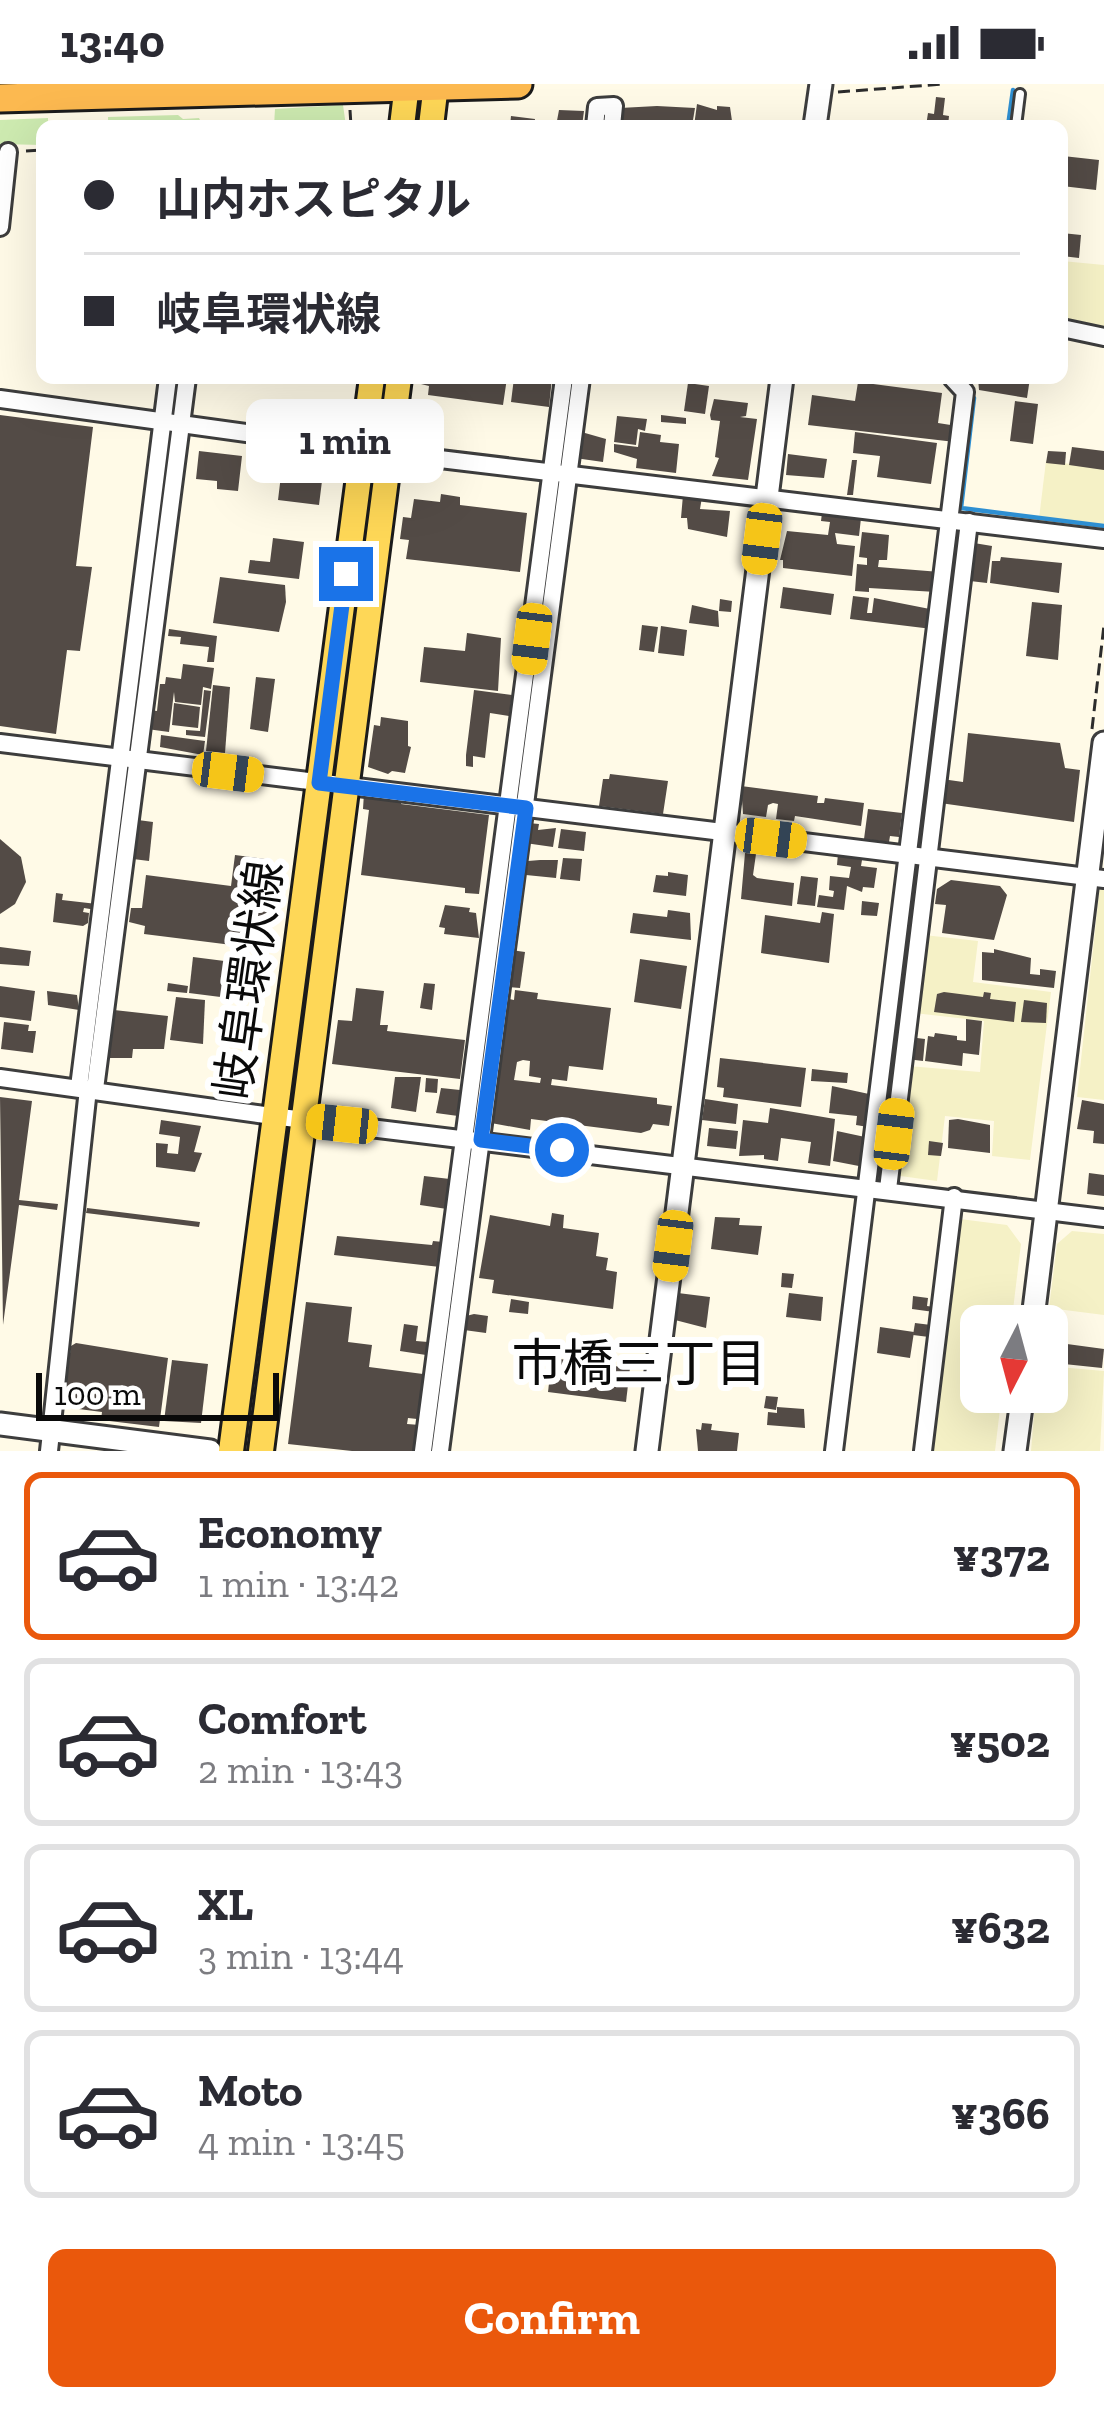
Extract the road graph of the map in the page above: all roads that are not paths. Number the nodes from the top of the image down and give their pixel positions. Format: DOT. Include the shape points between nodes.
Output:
graph roads {
  1 [pos="518,84"];
  2 [pos="436,85"];
  3 [pos="406,86"];
  4 [pos="820,89"];
  5 [pos="1020,94"];
  6 [pos="0,98"];
  7 [pos="403,120"];
  8 [pos="432,120"];
  9 [pos="596,120"];
  10 [pos="612,120"];
  11 [pos="816,120"];
  12 [pos="1017,120"];
  13 [pos="8,152"];
  14 [pos="0,227"];
  15 [pos="1068,329"];
  16 [pos="1104,337"];
  17 [pos="168,384"];
  18 [pos="185,384"];
  19 [pos="371,384"];
  20 [pos="398,384"];
  21 [pos="564,384"];
  22 [pos="580,384"];
  23 [pos="781,384"];
  24 [pos="958,384"];
  25 [pos="0,399"];
  26 [pos="171,423"];
  27 [pos="362,449"];
  28 [pos="389,453"];
  29 [pos="561,473"];
  30 [pos="767,497"];
  31 [pos="959,521"];
  32 [pos="1104,539"];
  33 [pos="0,743"];
  34 [pos="1104,743"];
  35 [pos="129,759"];
  36 [pos="319,783"];
  37 [pos="347,787"];
  38 [pos="518,807"];
  39 [pos="725,832"];
  40 [pos="918,856"];
  41 [pos="1096,878"];
  42 [pos="0,1078"];
  43 [pos="88,1088"];
  44 [pos="272,1116"];
  45 [pos="302,1119"];
  46 [pos="472,1139"];
  47 [pos="684,1164"];
  48 [pos="867,1187"];
  49 [pos="888,1189"];
  50 [pos="954,1197"];
  51 [pos="1047,1209"];
  52 [pos="1104,1218"];
  53 [pos="1034,1305"];
  54 [pos="1021,1413"];
  55 [pos="0,1424"];
  56 [pos="50,1440"];
  57 [pos="210,1451"];
  58 [pos="231,1451"];
  59 [pos="261,1451"];
  60 [pos="423,1451"];
  61 [pos="440,1451"];
  62 [pos="647,1451"];
  63 [pos="834,1451"];
  64 [pos="923,1451"];
  65 [pos="1016,1451"];
  1 -- 2 [label="highway"];
  2 -- 3 [label="highway"];
  2 -- 8 [label="main road"];
  3 -- 6 [label="highway"];
  3 -- 7 [label="main road"];
  4 -- 11 [label="street"];
  5 -- 12 [label="lane"];
  9 -- 10 [label="street" via="597,107 614,106"];
  13 -- 14 [label="street"];
  15 -- 16 [label="street"];
  17 -- 26 [label="street"];
  18 -- 26 [label="street"];
  19 -- 27 [label="main road, 岐阜環状線"];
  20 -- 28 [label="main road, 岐阜環状線"];
  21 -- 29 [label="street"];
  22 -- 29 [label="street"];
  23 -- 30 [label="street"];
  24 -- 31 [label="street" via="965,392"];
  25 -- 26 [label="street"];
  26 -- 27 [label="street"];
  26 -- 35 [label="street"];
  27 -- 36 [label="main road, 岐阜環状線"];
  28 -- 29 [label="street"];
  28 -- 37 [label="main road, 岐阜環状線"];
  29 -- 30 [label="street"];
  29 -- 38 [label="street"];
  30 -- 31 [label="street"];
  30 -- 39 [label="street"];
  31 -- 32 [label="street"];
  31 -- 40 [label="street"];
  33 -- 35 [label="street"];
  34 -- 41 [label="street"];
  35 -- 36 [label="street"];
  35 -- 43 [label="street"];
  36 -- 37 [label="street"];
  36 -- 44 [label="main road, 岐阜環状線"];
  37 -- 38 [label="street"];
  37 -- 45 [label="main road, 岐阜環状線"];
  38 -- 39 [label="street"];
  38 -- 46 [label="street"];
  39 -- 40 [label="street"];
  39 -- 47 [label="street"];
  40 -- 41 [label="street"];
  40 -- 48 [label="street"];
  40 -- 49 [label="street"];
  41 -- 51 [label="street"];
  42 -- 43 [label="street"];
  43 -- 44 [label="street"];
  43 -- 56 [label="street"];
  44 -- 45 [label="street"];
  44 -- 58 [label="main road, 岐阜環状線"];
  45 -- 46 [label="street"];
  45 -- 59 [label="main road, 岐阜環状線"];
  46 -- 47 [label="street"];
  46 -- 60 [label="street"];
  46 -- 61 [label="street"];
  47 -- 48 [label="street"];
  47 -- 62 [label="street"];
  48 -- 49 [label="street"];
  48 -- 63 [label="street"];
  49 -- 50 [label="street"];
  50 -- 51 [label="street"];
  50 -- 64 [label="street"];
  51 -- 52 [label="street"];
  51 -- 53 [label="street"];
  54 -- 65 [label="street"];
  55 -- 56 [label="street"];
  56 -- 57 [label="street"];
}
